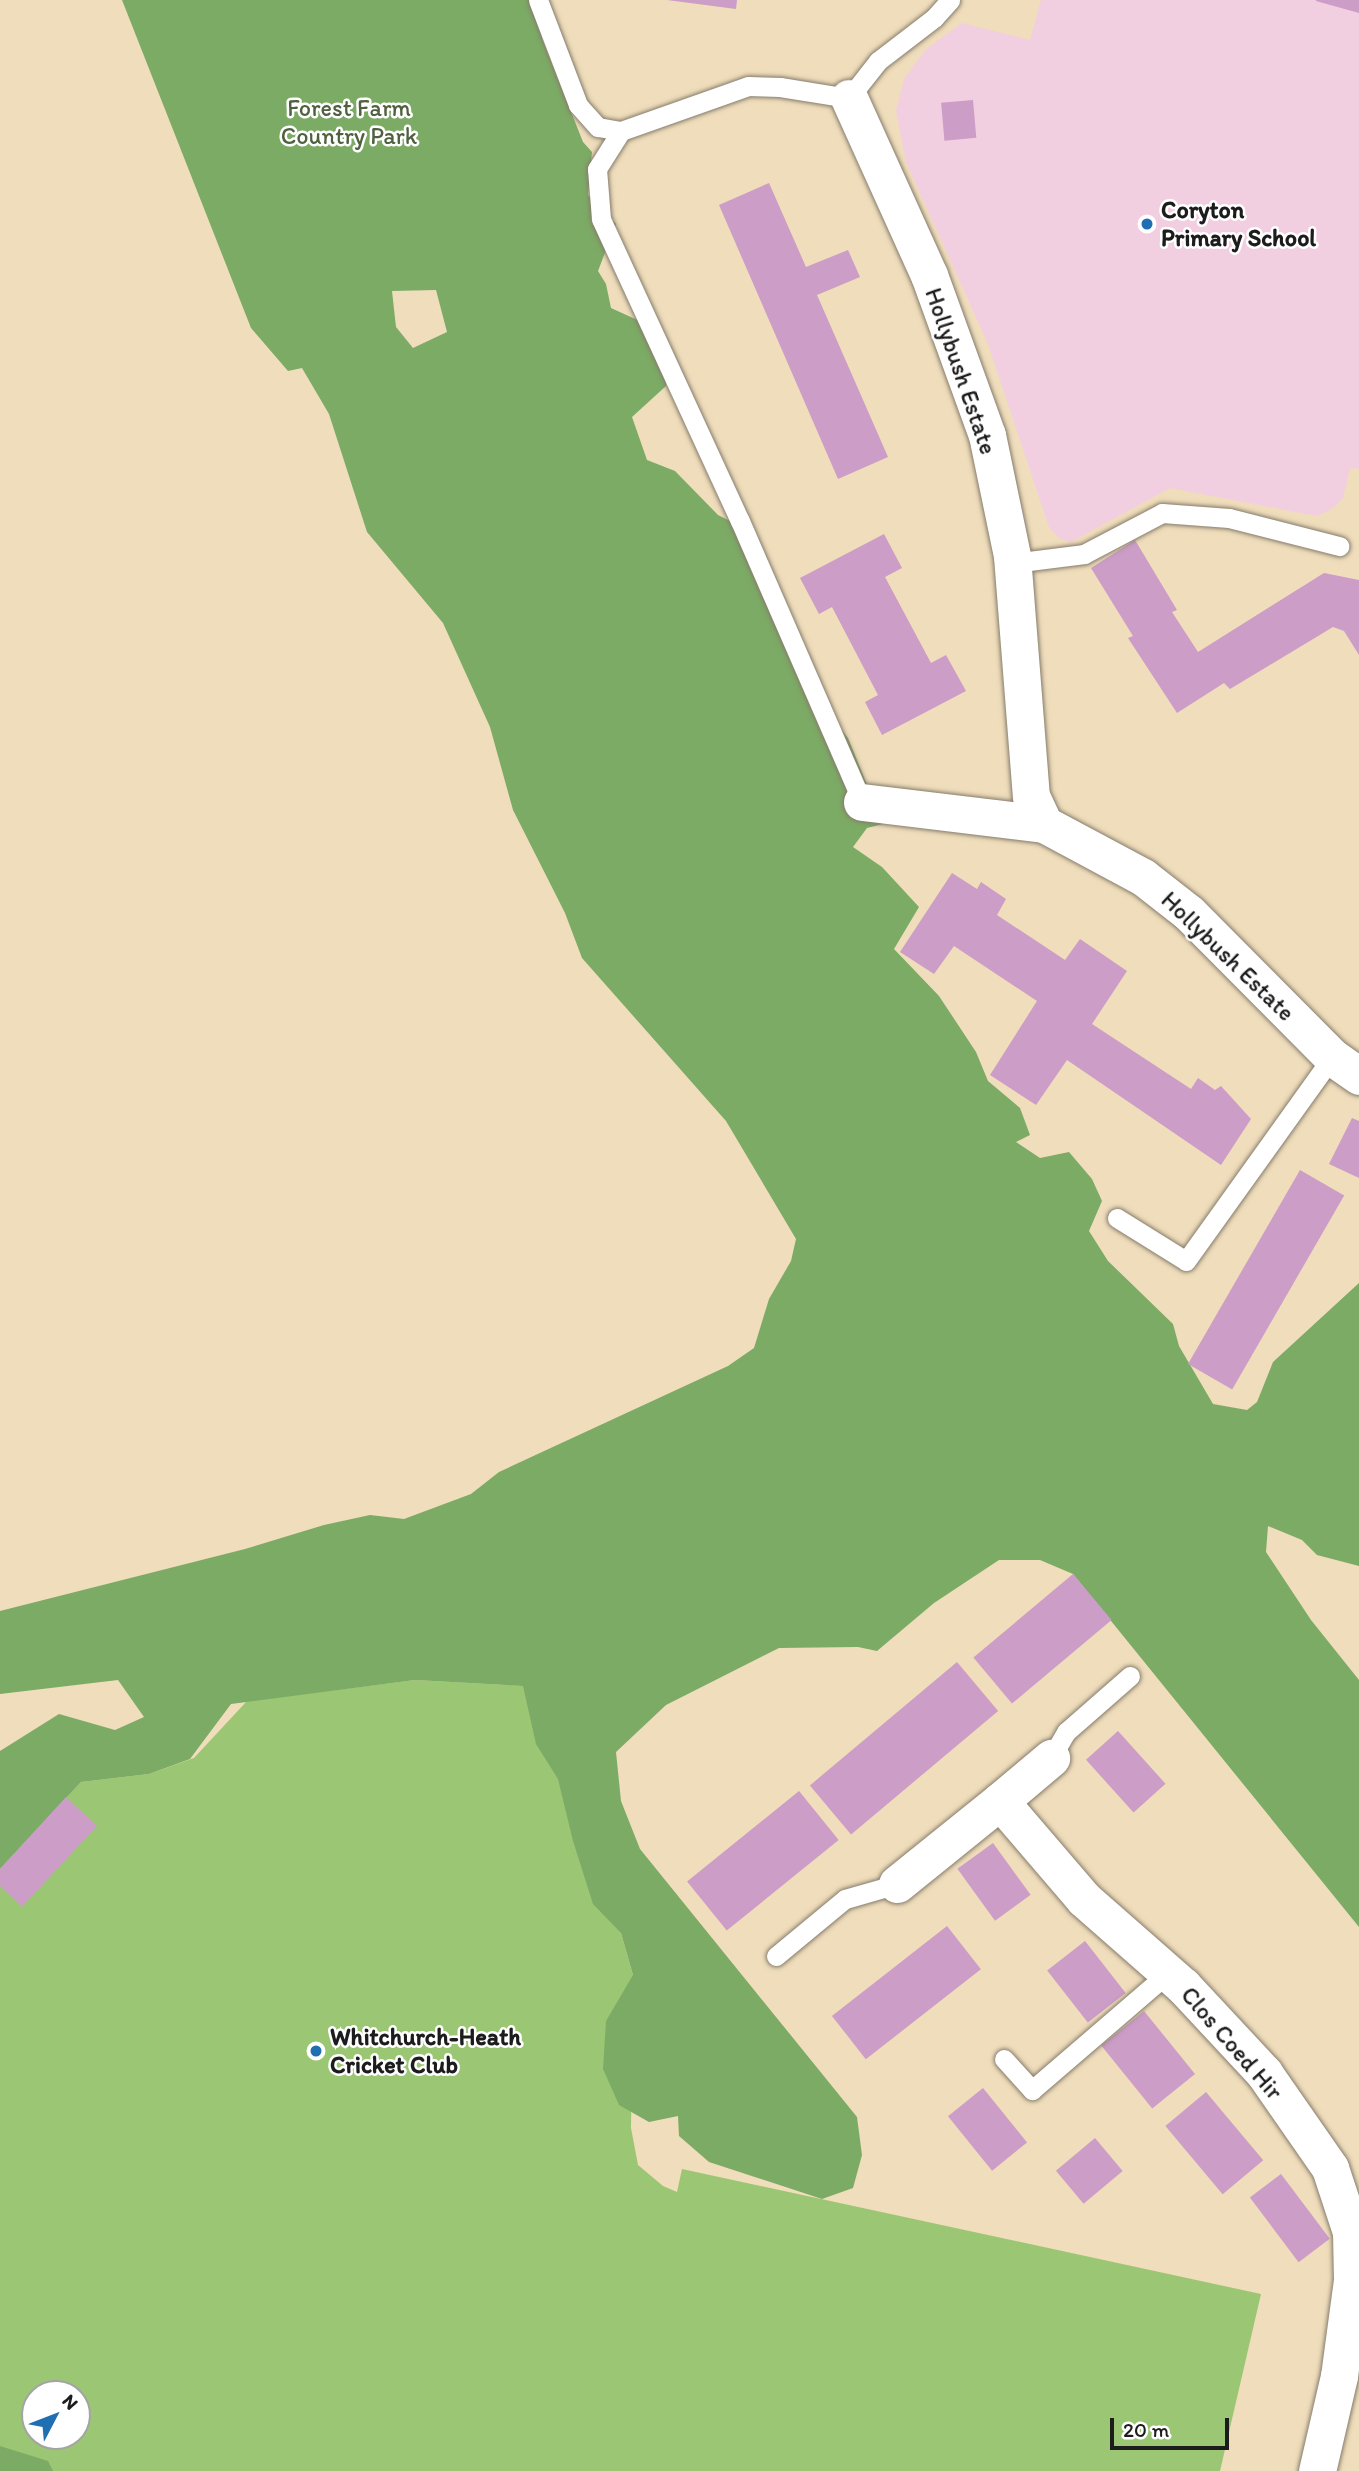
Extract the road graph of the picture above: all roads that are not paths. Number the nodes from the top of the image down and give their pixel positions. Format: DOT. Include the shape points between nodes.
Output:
graph roads {
  1 [pos="538,0"];
  2 [pos="950,0"];
  3 [pos="849,98"];
  4 [pos="621,131"];
  5 [pos="1339,546"];
  6 [pos="1013,563"];
  7 [pos="862,802"];
  8 [pos="1044,824"];
  9 [pos="1346,1067"];
  10 [pos="1117,1218"];
  11 [pos="1130,1676"];
  12 [pos="1051,1758"];
  13 [pos="1000,1801"];
  14 [pos="897,1884"];
  15 [pos="776,1956"];
  16 [pos="1168,1973"];
  17 [pos="1004,2059"];
  18 [pos="1317,2471"];
  1 -- 4 [label="lane" via="578,105 598,127"];
  2 -- 3 [label="lane" via="878,61"];
  3 -- 4 [label="lane" via="748,86"];
  3 -- 6 [label="street, Hollybush Estate" via="929,275 987,435"];
  4 -- 7 [label="lane" via="597,169 601,219"];
  5 -- 6 [label="lane" via="1228,518 1162,513 1084,554"];
  6 -- 8 [label="street, Hollybush Estate" via="1031,796"];
  7 -- 8 [label="street, Hollybush Estate"];
  8 -- 9 [label="street, Hollybush Estate" via="1143,877 1189,913"];
  9 -- 10 [label="lane, Hollybush Estate" via="1186,1261"];
  11 -- 12 [label="lane" via="1066,1732"];
  12 -- 13 [label="street"];
  13 -- 14 [label="street"];
  13 -- 16 [label="street, Clos Coed Hir" via="1084,1899"];
  14 -- 15 [label="lane" via="845,1899"];
  16 -- 17 [label="lane" via="1032,2091"];
  16 -- 18 [label="street, Clos Coed Hir" via="1264,2073 1330,2168 1351,2232 1352,2280 1339,2376"];
}
